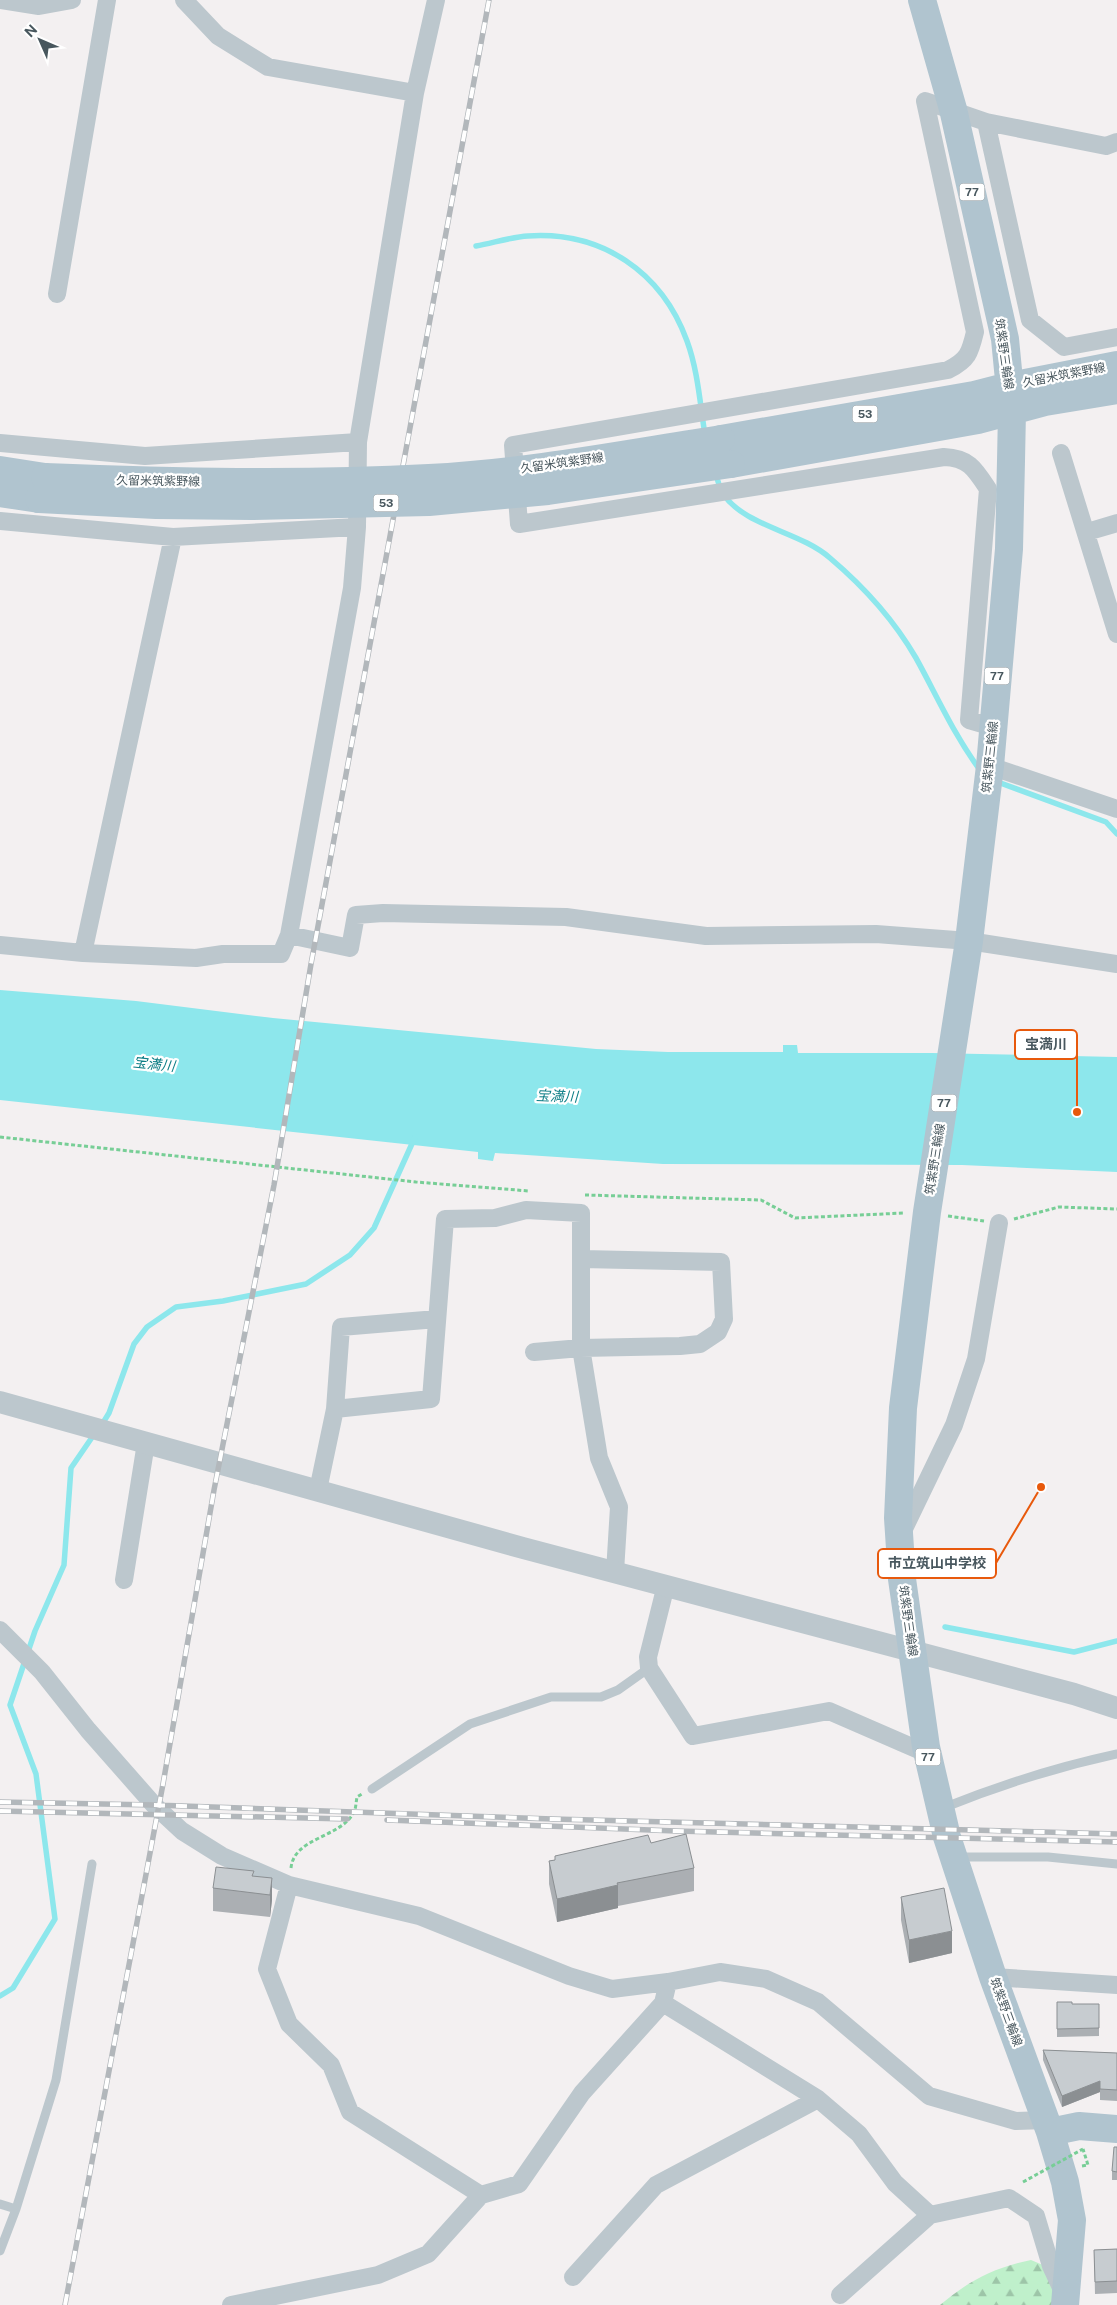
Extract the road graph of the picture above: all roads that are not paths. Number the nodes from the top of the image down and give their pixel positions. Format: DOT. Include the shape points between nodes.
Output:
graph roads {
  1 [pos="0,0"];
  2 [pos="72,0"];
  3 [pos="107,0"];
  4 [pos="184,0"];
  5 [pos="436,0"];
  6 [pos="922,0"];
  7 [pos="415,93"];
  8 [pos="953,109"];
  9 [pos="986,122"];
  10 [pos="1117,142"];
  11 [pos="57,294"];
  12 [pos="1117,337"];
  13 [pos="1117,365"];
  14 [pos="1117,390"];
  15 [pos="1010,398"];
  16 [pos="358,442"];
  17 [pos="0,443"];
  18 [pos="1062,453"];
  19 [pos="0,470"];
  20 [pos="42,488"];
  21 [pos="0,493"];
  22 [pos="0,521"];
  23 [pos="1117,524"];
  24 [pos="357,527"];
  25 [pos="1087,532"];
  26 [pos="173,537"];
  27 [pos="1117,634"];
  28 [pos="993,727"];
  29 [pos="990,766"];
  30 [pos="1117,809"];
  31 [pos="289,935"];
  32 [pos="968,941"];
  33 [pos="0,945"];
  34 [pos="83,953"];
  35 [pos="1117,964"];
  36 [pos="999,1223"];
  37 [pos="582,1259"];
  38 [pos="437,1319"];
  39 [pos="581,1348"];
  40 [pos="534,1352"];
  41 [pos="0,1402"];
  42 [pos="335,1409"];
  43 [pos="146,1443"];
  44 [pos="318,1490"];
  45 [pos="900,1539"];
  46 [pos="615,1572"];
  47 [pos="124,1580"];
  48 [pos="664,1593"];
  49 [pos="0,1630"];
  50 [pos="912,1651"];
  51 [pos="649,1668"];
  52 [pos="1117,1708"];
  53 [pos="928,1754"];
  54 [pos="1117,1754"];
  55 [pos="372,1789"];
  56 [pos="940,1809"];
  57 [pos="953,1857"];
  58 [pos="92,1864"];
  59 [pos="1117,1864"];
  60 [pos="290,1884"];
  61 [pos="993,1977"];
  62 [pos="668,1982"];
  63 [pos="1117,1985"];
  64 [pos="663,2003"];
  65 [pos="818,2099"];
  66 [pos="1048,2126"];
  67 [pos="1117,2129"];
  68 [pos="481,2196"];
  69 [pos="0,2204"];
  70 [pos="16,2209"];
  71 [pos="930,2215"];
  72 [pos="0,2251"];
  73 [pos="573,2277"];
  74 [pos="840,2295"];
  75 [pos="1066,2303"];
  76 [pos="231,2305"];
  1 -- 2 [label="street" via="39,6"];
  3 -- 11 [label="street"];
  4 -- 7 [label="street" via="218,36 268,67"];
  5 -- 7 [label="street"];
  6 -- 8 [label="main road, 筑紫野三輪線 / 77"];
  7 -- 16 [label="street"];
  8 -- 9 [label="street"];
  8 -- 15 [label="main road, 筑紫野三輪線 / 77" via="1005,339"];
  8 -- 28 [label="street" via="925,101 975,332 970,351 961,364 948,370 512,445 519,524 944,457 968,462 988,489 969,720"];
  9 -- 10 [label="street" via="1106,146"];
  9 -- 12 [label="street" via="1030,320 1064,347"];
  13 -- 15 [label="main road, 久留米筑紫野線 / 53"];
  14 -- 15 [label="main road, 久留米筑紫野線 / 53" via="1045,402"];
  15 -- 20 [label="main road, 久留米筑紫野線 / 53, bridge" via="974,395 542,467 430,478 158,482"];
  15 -- 20 [label="main road, 久留米筑紫野線 / 53, bridge" via="978,420 731,464 548,490 429,502 156,505"];
  15 -- 28 [label="main road, 筑紫野三輪線 / 77" via="1009,549"];
  16 -- 17 [label="street" via="145,456"];
  16 -- 24 [label="street"];
  18 -- 25 [label="street"];
  19 -- 20 [label="main road, 久留米筑紫野線 / 53"];
  20 -- 21 [label="main road, 久留米筑紫野線 / 53"];
  22 -- 26 [label="street"];
  23 -- 25 [label="street"];
  24 -- 26 [label="street"];
  24 -- 31 [label="street" via="352,588"];
  25 -- 27 [label="street"];
  26 -- 34 [label="street"];
  28 -- 29 [label="main road, 筑紫野三輪線 / 77"];
  29 -- 30 [label="street"];
  29 -- 32 [label="main road, 筑紫野三輪線 / 77"];
  31 -- 32 [label="street" via="350,948 356,915 383,913 566,916 706,936 876,934"];
  31 -- 34 [label="street" via="281,954 223,954 196,958"];
  32 -- 35 [label="street"];
  32 -- 45 [label="main road, 筑紫野三輪線 / 77" via="902,1408"];
  33 -- 34 [label="street"];
  36 -- 45 [label="street" via="976,1359 954,1425"];
  37 -- 38 [label="street" via="581,1213 526,1210 494,1218 445,1219"];
  37 -- 39 [label="street"];
  37 -- 39 [label="street" via="721,1262 724,1319 718,1332 700,1344"];
  38 -- 42 [label="street" via="431,1399"];
  38 -- 42 [label="street" via="341,1327"];
  39 -- 40 [label="street"];
  39 -- 46 [label="street" via="599,1458 619,1507"];
  41 -- 43 [label="street"];
  42 -- 44 [label="street"];
  43 -- 44 [label="street"];
  43 -- 47 [label="street"];
  44 -- 46 [label="street"];
  45 -- 50 [label="main road, 筑紫野三輪線 / 77"];
  46 -- 50 [label="street"];
  48 -- 51 [label="street" via="648,1657"];
  49 -- 60 [label="street" via="40,1670 129,1778 182,1831 222,1856"];
  50 -- 52 [label="street"];
  50 -- 53 [label="main road, 筑紫野三輪線 / 77"];
  51 -- 53 [label="street" via="693,1736 829,1711"];
  51 -- 55 [label="lane" via="618,1690 601,1697 551,1697 470,1724"];
  53 -- 56 [label="main road, 筑紫野三輪線 / 77"];
  54 -- 56 [label="lane" via="990,1789"];
  56 -- 57 [label="main road, 筑紫野三輪線 / 77"];
  57 -- 59 [label="lane" via="1048,1857"];
  57 -- 61 [label="main road, 筑紫野三輪線 / 77"];
  58 -- 70 [label="lane" via="56,2080"];
  60 -- 62 [label="street" via="419,1916 569,1976 612,1989"];
  60 -- 68 [label="street" via="267,1969 290,2024 331,2065 350,2112"];
  61 -- 63 [label="street"];
  61 -- 66 [label="main road, 筑紫野三輪線 / 77"];
  62 -- 64 [label="street"];
  62 -- 66 [label="street" via="720,1972 766,1979 818,2002 929,2096 1016,2121"];
  64 -- 65 [label="street"];
  64 -- 68 [label="street" via="582,2093 519,2184"];
  65 -- 71 [label="street" via="859,2134 895,2183"];
  65 -- 73 [label="street" via="656,2185"];
  66 -- 67 [label="main road"];
  66 -- 75 [label="main road, 筑紫野三輪線 / 77" via="1065,2182 1072,2220"];
  68 -- 76 [label="street" via="428,2254 378,2275"];
  69 -- 70 [label="lane"];
  70 -- 72 [label="lane"];
  71 -- 74 [label="street"];
  71 -- 75 [label="street" via="1010,2198 1036,2216"];
}
